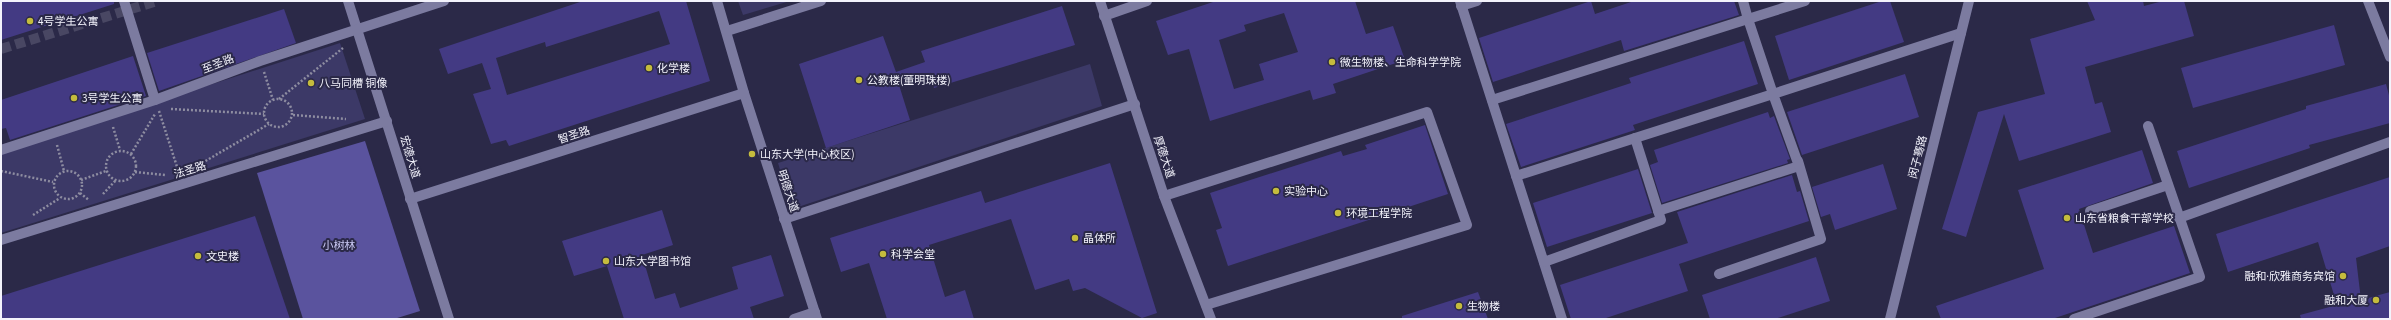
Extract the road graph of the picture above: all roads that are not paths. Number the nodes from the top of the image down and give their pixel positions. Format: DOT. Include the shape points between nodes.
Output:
graph roads {
  1 [pos="124,1"];
  2 [pos="348,1"];
  3 [pos="444,1"];
  4 [pos="717,1"];
  5 [pos="822,1"];
  6 [pos="1100,1"];
  7 [pos="1147,1"];
  8 [pos="1476,1"];
  9 [pos="1744,1"];
  10 [pos="1806,1"];
  11 [pos="1969,1"];
  12 [pos="2368,1"];
  13 [pos="1460,3"];
  14 [pos="1104,16"];
  15 [pos="1748,19"];
  16 [pos="727,30"];
  17 [pos="358,32"];
  18 [pos="1962,33"];
  19 [pos="2390,57"];
  20 [pos="744,93"];
  21 [pos="1773,94"];
  22 [pos="1492,100"];
  23 [pos="157,104"];
  24 [pos="1135,104"];
  25 [pos="387,121"];
  26 [pos="2148,126"];
  27 [pos="1635,138"];
  28 [pos="2390,142"];
  29 [pos="1,150"];
  30 [pos="1798,161"];
  31 [pos="1516,176"];
  32 [pos="2168,185"];
  33 [pos="1164,196"];
  34 [pos="410,199"];
  35 [pos="1658,211"];
  36 [pos="2090,211"];
  37 [pos="2179,218"];
  38 [pos="784,219"];
  39 [pos="1,240"];
  40 [pos="1544,262"];
  41 [pos="1719,274"];
  42 [pos="1206,305"];
  43 [pos="816,316"];
  44 [pos="449,319"];
  45 [pos="794,319"];
  46 [pos="1211,319"];
  47 [pos="1562,319"];
  48 [pos="1890,319"];
  49 [pos="2074,319"];
  1 -- 23 [label="street"];
  2 -- 17 [label="street, 宏德大道"];
  3 -- 17 [label="street, 至圣路"];
  4 -- 16 [label="street, 明德大道"];
  5 -- 16 [label="street"];
  6 -- 14 [label="street, 厚德大道"];
  7 -- 14 [label="street"];
  8 -- 13 [label="street"];
  9 -- 15 [label="street"];
  10 -- 15 [label="street"];
  11 -- 18 [label="street, 闵子骞路"];
  12 -- 19 [label="street"];
  13 -- 22 [label="street"];
  14 -- 24 [label="street, 厚德大道"];
  15 -- 21 [label="street"];
  15 -- 22 [label="street"];
  16 -- 20 [label="street, 明德大道"];
  17 -- 23 [label="street, 至圣路" via="260,61"];
  17 -- 25 [label="street, 宏德大道"];
  18 -- 21 [label="street"];
  18 -- 48 [label="street, 闵子骞路"];
  20 -- 34 [label="street, 智圣路"];
  20 -- 38 [label="street, 明德大道"];
  21 -- 27 [label="street"];
  21 -- 30 [label="street"];
  22 -- 31 [label="street"];
  23 -- 29 [label="street, 至圣路" via="109,115"];
  24 -- 33 [label="street, 厚德大道"];
  24 -- 38 [label="street"];
  25 -- 34 [label="street, 宏德大道"];
  25 -- 39 [label="street, 法圣路"];
  26 -- 32 [label="street"];
  27 -- 31 [label="street"];
  27 -- 35 [label="street"];
  28 -- 37 [label="street"];
  30 -- 35 [label="street" via="1800,166"];
  30 -- 41 [label="street" via="1822,239"];
  31 -- 40 [label="street"];
  32 -- 36 [label="street"];
  32 -- 37 [label="street"];
  33 -- 42 [label="street, 厚德大道"];
  33 -- 42 [label="street" via="1427,112 1467,225"];
  34 -- 44 [label="street, 宏德大道"];
  35 -- 40 [label="street" via="1660,220"];
  37 -- 49 [label="street" via="2200,277"];
  38 -- 43 [label="street, 明德大道"];
  40 -- 47 [label="street"];
  42 -- 46 [label="street, 厚德大道"];
  43 -- 45 [label="street"];
}
